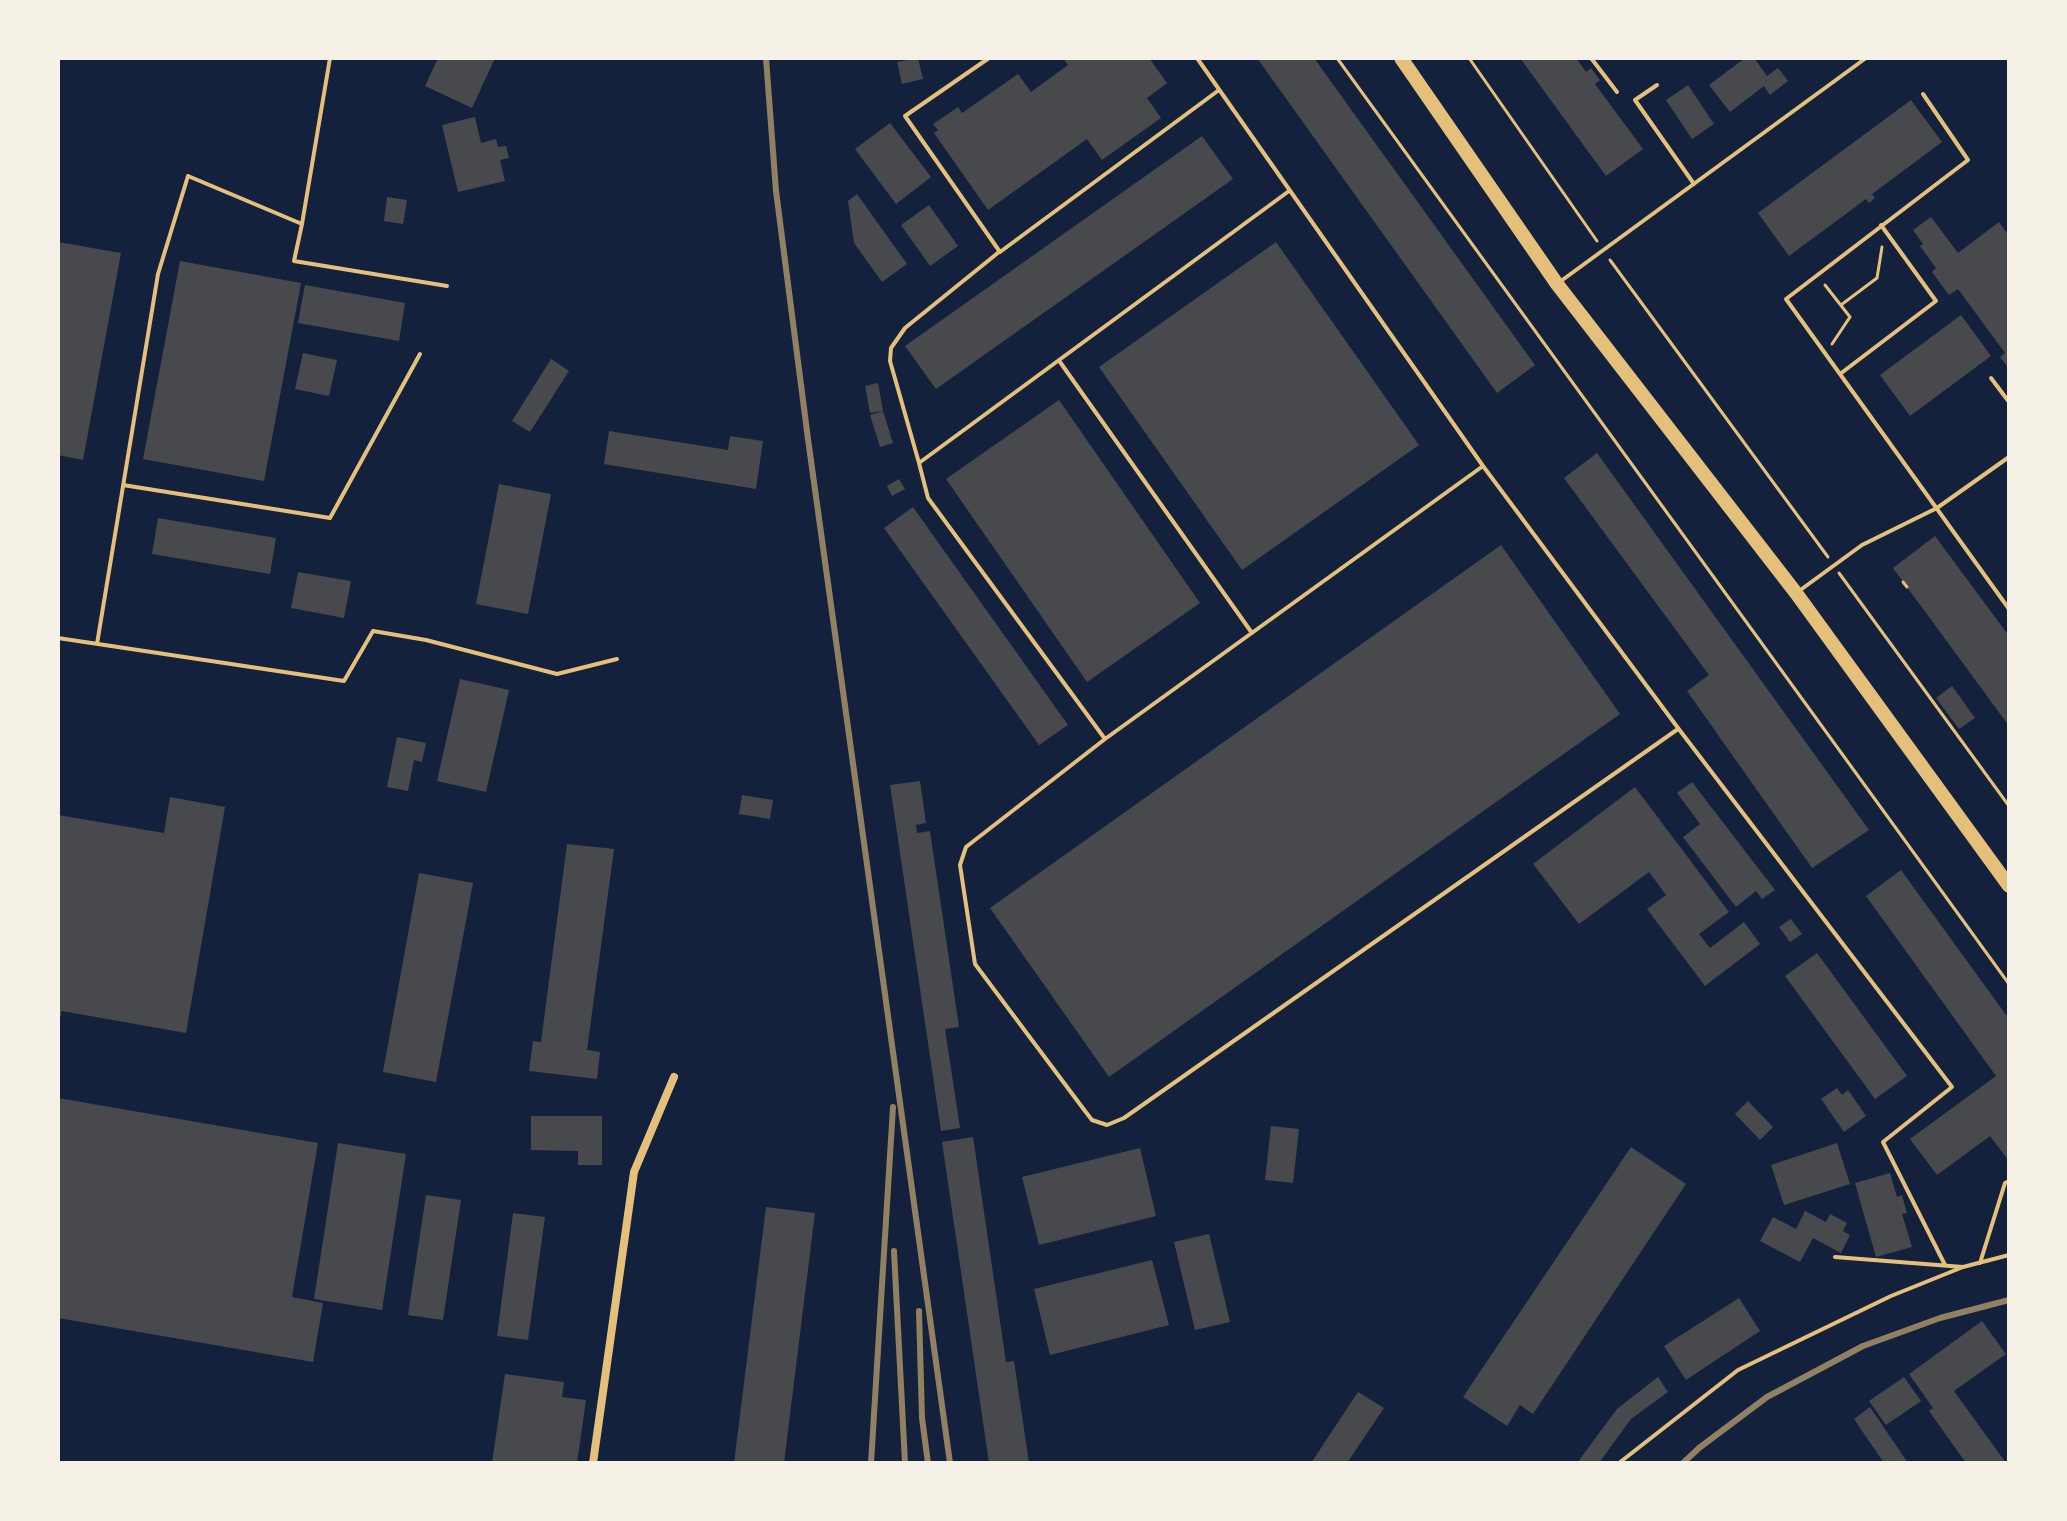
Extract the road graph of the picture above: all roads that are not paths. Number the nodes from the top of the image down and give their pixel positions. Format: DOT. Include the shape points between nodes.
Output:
graph roads {
  1 [pos="330,58"];
  2 [pos="989,58"];
  3 [pos="1197,58"];
  4 [pos="1401,58"];
  5 [pos="1591,58"];
  6 [pos="1866,58"];
  7 [pos="1657,85"];
  8 [pos="1219,90"];
  9 [pos="1617,92"];
  10 [pos="1923,94"];
  11 [pos="1694,184"];
  12 [pos="1289,191"];
  13 [pos="302,224"];
  14 [pos="1881,225"];
  15 [pos="1000,252"];
  16 [pos="1557,284"];
  17 [pos="447,286"];
  18 [pos="420,354"];
  19 [pos="1060,362"];
  20 [pos="1840,374"];
  21 [pos="1991,378"];
  22 [pos="2009,402"];
  23 [pos="2009,457"];
  24 [pos="919,463"];
  25 [pos="1483,466"];
  26 [pos="123,485"];
  27 [pos="1937,508"];
  28 [pos="1796,593"];
  29 [pos="2009,609"];
  30 [pos="1252,633"];
  31 [pos="58,638"];
  32 [pos="97,644"];
  33 [pos="617,659"];
  34 [pos="1678,728"];
  35 [pos="1105,739"];
  36 [pos="2009,886"];
  37 [pos="674,1077"];
  38 [pos="2009,1181"];
  39 [pos="2009,1255"];
  40 [pos="1835,1257"];
  41 [pos="1980,1263"];
  42 [pos="1945,1265"];
  43 [pos="1963,1267"];
  44 [pos="593,1463"];
  45 [pos="1619,1463"];
  1 -- 13 [label="lane"];
  2 -- 15 [label="lane" via="905,116"];
  3 -- 8 [label="lane"];
  4 -- 16 [label="main road"];
  5 -- 9 [label="lane"];
  6 -- 11 [label="lane"];
  7 -- 11 [label="lane" via="1635,100"];
  8 -- 12 [label="lane"];
  8 -- 15 [label="lane"];
  10 -- 14 [label="lane" via="1968,160"];
  11 -- 16 [label="lane"];
  12 -- 19 [label="lane"];
  12 -- 25 [label="lane"];
  13 -- 17 [label="lane" via="294,261"];
  13 -- 26 [label="lane" via="188,176 158,274"];
  14 -- 20 [label="lane" via="1786,299"];
  14 -- 20 [label="lane" via="1936,301"];
  15 -- 24 [label="lane" via="905,328 891,348 890,361"];
  16 -- 28 [label="main road"];
  18 -- 26 [label="lane" via="330,518"];
  19 -- 24 [label="lane"];
  19 -- 30 [label="lane"];
  20 -- 27 [label="lane"];
  21 -- 22 [label="lane"];
  23 -- 27 [label="lane"];
  24 -- 35 [label="lane" via="928,498"];
  25 -- 30 [label="lane"];
  25 -- 34 [label="lane"];
  26 -- 32 [label="lane"];
  27 -- 28 [label="lane" via="1862,545"];
  27 -- 29 [label="lane"];
  28 -- 36 [label="main road"];
  30 -- 35 [label="lane"];
  31 -- 32 [label="lane"];
  32 -- 33 [label="lane" via="344,681 373,631 557,674"];
  34 -- 35 [label="lane" via="1107,1125 1085,1111 975,964 960,865 966,847"];
  34 -- 42 [label="lane" via="1952,1087 1883,1142"];
  37 -- 44 [label="street" via="634,1172"];
  38 -- 41 [label="lane"];
  39 -- 41 [label="lane"];
  40 -- 42 [label="lane"];
  41 -- 43 [label="lane"];
  42 -- 43 [label="lane"];
  43 -- 45 [label="lane" via="1738,1370"];
}
